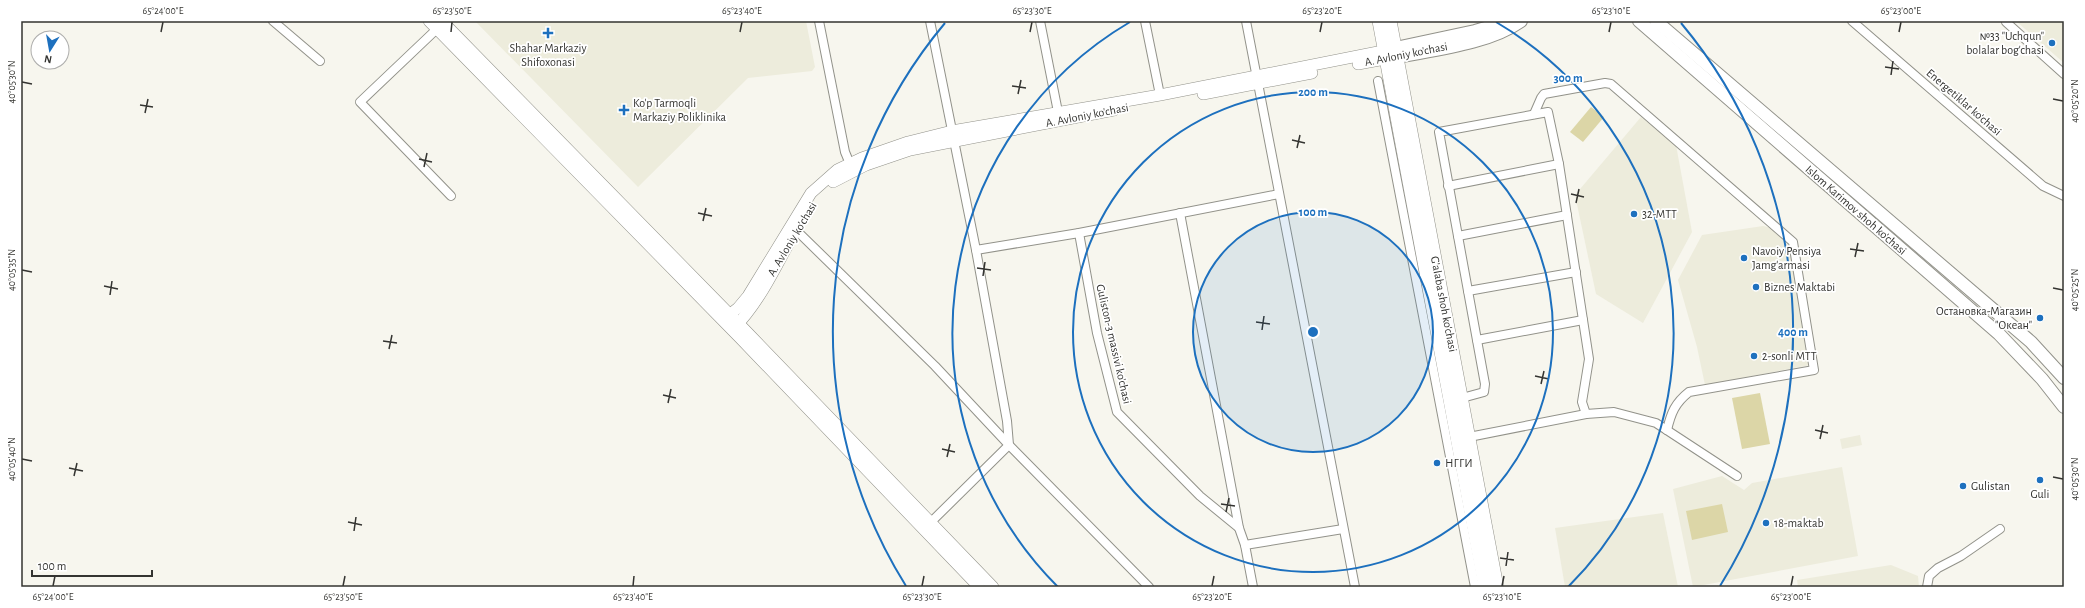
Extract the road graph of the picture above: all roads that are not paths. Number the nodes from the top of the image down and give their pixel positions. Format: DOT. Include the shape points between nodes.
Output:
graph roads {
  1 [pos="273,21"];
  2 [pos="428,21"];
  3 [pos="819,21"];
  4 [pos="930,21"];
  5 [pos="1040,21"];
  6 [pos="1145,21"];
  7 [pos="1246,21"];
  8 [pos="1379,21"];
  9 [pos="1390,21"];
  10 [pos="1507,21"];
  11 [pos="1521,21"];
  12 [pos="1639,21"];
  13 [pos="1656,21"];
  14 [pos="1852,21"];
  15 [pos="2006,22"];
  16 [pos="442,24"];
  17 [pos="1389,54"];
  18 [pos="320,61"];
  19 [pos="2064,74"];
  20 [pos="1256,80"];
  21 [pos="1378,80"];
  22 [pos="1160,95"];
  23 [pos="1058,112"];
  24 [pos="1534,114"];
  25 [pos="1392,125"];
  26 [pos="953,136"];
  27 [pos="850,164"];
  28 [pos="1559,164"];
  29 [pos="1448,186"];
  30 [pos="1279,194"];
  31 [pos="451,196"];
  32 [pos="2064,196"];
  33 [pos="1180,213"];
  34 [pos="1567,215"];
  35 [pos="796,230"];
  36 [pos="1079,233"];
  37 [pos="1458,236"];
  38 [pos="976,250"];
  39 [pos="1576,272"];
  40 [pos="1468,291"];
  41 [pos="726,318"];
  42 [pos="1583,320"];
  43 [pos="735,326"];
  44 [pos="1477,340"];
  45 [pos="2064,378"];
  46 [pos="2064,382"];
  47 [pos="2054,392"];
  48 [pos="1462,398"];
  49 [pos="2063,403"];
  50 [pos="1586,414"];
  51 [pos="1667,430"];
  52 [pos="1469,437"];
  53 [pos="1009,445"];
  54 [pos="1455,454"];
  55 [pos="1737,476"];
  56 [pos="930,523"];
  57 [pos="1239,528"];
  58 [pos="1343,529"];
  59 [pos="2000,529"];
  60 [pos="1245,545"];
  61 [pos="979,587"];
  62 [pos="993,587"];
  63 [pos="1150,587"];
  64 [pos="1253,587"];
  65 [pos="1355,587"];
  66 [pos="1475,587"];
  67 [pos="1485,587"];
  68 [pos="1497,587"];
  69 [pos="1927,587"];
  1 -- 18 [label="street"];
  2 -- 16 [label="street"];
  3 -- 27 [label="street" via="845,152"];
  4 -- 26 [label="street"];
  5 -- 23 [label="street"];
  6 -- 22 [label="street"];
  7 -- 20 [label="street"];
  8 -- 17 [label="main road, G'alaba shoh ko'chasi"];
  9 -- 17 [label="main road, G'alaba shoh ko'chasi"];
  10 -- 17 [label="main road, A. Avloniy ko'chasi" via="1497,26"];
  11 -- 17 [label="main road, A. Avloniy ko'chasi" via="1483,39"];
  12 -- 47 [label="main road, Islom Karimov shoh ko'chasi" via="1999,334"];
  13 -- 45 [label="main road, Islom Karimov shoh ko'chasi" via="2031,342"];
  14 -- 32 [label="street, Energetiklar ko'chasi" via="2042,186"];
  15 -- 19 [label="street"];
  16 -- 31 [label="street" via="360,102"];
  16 -- 41 [label="street"];
  17 -- 20 [label="street, A. Avloniy ko'chasi"];
  17 -- 25 [label="main road, G'alaba shoh ko'chasi"];
  17 -- 48 [label="main road, G'alaba shoh ko'chasi"];
  20 -- 22 [label="street, A. Avloniy ko'chasi"];
  20 -- 26 [label="street, A. Avloniy ko'chasi"];
  20 -- 30 [label="street"];
  21 -- 25 [label="street"];
  22 -- 23 [label="street, A. Avloniy ko'chasi"];
  23 -- 26 [label="street, A. Avloniy ko'chasi"];
  24 -- 28 [label="street" via="1548,112"];
  24 -- 29 [label="street" via="1439,132"];
  24 -- 51 [label="street" via="1544,94 1611,84 1793,242 1814,370 1689,392 1678,401"];
  25 -- 54 [label="main road, G'alaba shoh ko'chasi" via="1421,239"];
  26 -- 27 [label="street, A. Avloniy ko'chasi" via="908,142"];
  26 -- 35 [label="street, A. Avloniy ko'chasi" via="866,165 841,177 824,188"];
  26 -- 38 [label="street"];
  27 -- 41 [label="street, A. Avloniy ko'chasi" via="838,170 811,193 752,290"];
  28 -- 29 [label="street"];
  28 -- 34 [label="street"];
  29 -- 37 [label="street"];
  30 -- 33 [label="street"];
  30 -- 58 [label="street"];
  33 -- 36 [label="street"];
  33 -- 57 [label="street"];
  34 -- 37 [label="street"];
  34 -- 39 [label="street"];
  35 -- 43 [label="street, A. Avloniy ko'chasi" via="773,271"];
  35 -- 53 [label="street" via="924,355"];
  36 -- 38 [label="street"];
  36 -- 57 [label="street, Guliston-3 massivi ko'chasi" via="1097,333 1117,412 1200,496"];
  37 -- 40 [label="street"];
  38 -- 53 [label="street" via="1007,421"];
  39 -- 40 [label="street"];
  39 -- 42 [label="street"];
  40 -- 44 [label="street"];
  41 -- 43 [label="street"];
  42 -- 44 [label="street"];
  42 -- 50 [label="street" via="1589,359 1582,402"];
  43 -- 56 [label="street"];
  43 -- 61 [label="street"];
  44 -- 48 [label="street" via="1485,384 1484,392"];
  46 -- 47 [label="main road"];
  47 -- 49 [label="main road, Islom Karimov shoh ko'chasi"];
  48 -- 52 [label="main road, G'alaba shoh ko'chasi"];
  50 -- 51 [label="street" via="1614,412 1656,423"];
  50 -- 52 [label="street"];
  51 -- 55 [label="street"];
  52 -- 68 [label="main road, G'alaba shoh ko'chasi"];
  53 -- 56 [label="street"];
  53 -- 63 [label="street"];
  54 -- 66 [label="street"];
  54 -- 67 [label="main road, G'alaba shoh ko'chasi"];
  56 -- 62 [label="street"];
  57 -- 60 [label="street"];
  58 -- 60 [label="street"];
  58 -- 65 [label="street"];
  59 -- 69 [label="street" via="1961,556 1938,568 1929,576"];
  60 -- 64 [label="street"];
}
